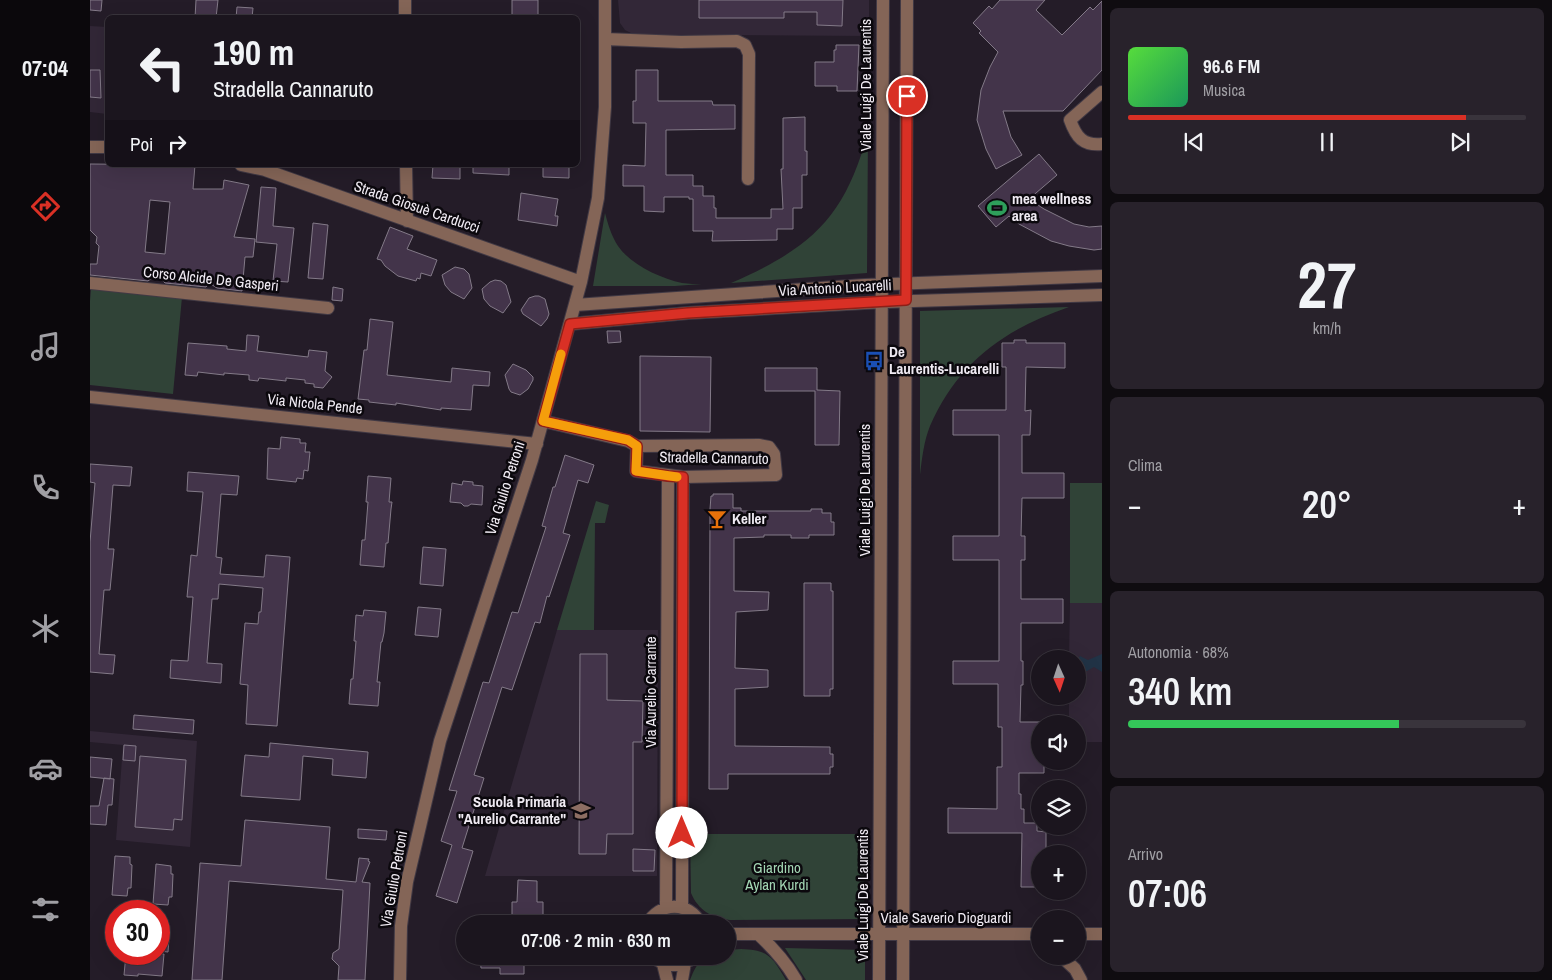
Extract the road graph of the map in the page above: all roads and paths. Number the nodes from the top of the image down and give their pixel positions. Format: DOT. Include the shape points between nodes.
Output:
graph roads {
  1 [pos="405,0"];
  2 [pos="604,0"];
  3 [pos="883,0"];
  4 [pos="907,0"];
  5 [pos="405,15"];
  6 [pos="605,38"];
  7 [pos="1102,92"];
  8 [pos="1102,144"];
  9 [pos="90,147"];
  10 [pos="105,148"];
  11 [pos="251,167"];
  12 [pos="406,167"];
  13 [pos="748,179"];
  14 [pos="407,221"];
  15 [pos="1102,276"];
  16 [pos="90,282"];
  17 [pos="581,282"];
  18 [pos="906,283"];
  19 [pos="882,284"];
  20 [pos="1102,295"];
  21 [pos="906,300"];
  22 [pos="882,302"];
  23 [pos="575,305"];
  24 [pos="328,308"];
  25 [pos="570,324"];
  26 [pos="90,397"];
  27 [pos="543,421"];
  28 [pos="536,444"];
  29 [pos="637,446"];
  30 [pos="668,476"];
  31 [pos="683,477"];
  32 [pos="666,907"];
  33 [pos="682,908"];
  34 [pos="653,915"];
  35 [pos="695,915"];
  36 [pos="736,934"];
  37 [pos="758,934"];
  38 [pos="880,934"];
  39 [pos="904,934"];
  40 [pos="1086,934"];
  41 [pos="1102,934"];
  42 [pos="1031,936"];
  43 [pos="660,965"];
  44 [pos="688,965"];
  45 [pos="1071,965"];
  46 [pos="400,980"];
  47 [pos="667,980"];
  48 [pos="682,980"];
  49 [pos="796,980"];
  50 [pos="879,980"];
  51 [pos="903,980"];
  52 [pos="1081,980"];
  1 -- 5 [label="street"];
  2 -- 6 [label="street, Via Giulio Petroni"];
  3 -- 19 [label="street, Viale Luigi De Laurentis"];
  4 -- 18 [label="street"];
  6 -- 13 [label="street" via="737,41 745,45 749,54"];
  6 -- 17 [label="street, Via Giulio Petroni" via="605,108 598,198"];
  7 -- 8 [label="street" via="1070,120 1083,142"];
  9 -- 10 [label="street"];
  11 -- 14 [label="street, Strada Giosuè Carducci"];
  12 -- 14 [label="street"];
  14 -- 17 [label="street, Strada Giosuè Carducci"];
  15 -- 18 [label="street, Via Antonio Lucarelli"];
  16 -- 24 [label="street, Corso Alcide De Gasperi"];
  17 -- 23 [label="street, Via Giulio Petroni"];
  18 -- 19 [label="street, Via Antonio Lucarelli"];
  18 -- 21 [label="street"];
  19 -- 22 [label="street, Viale Luigi De Laurentis"];
  19 -- 23 [label="street, Via Antonio Lucarelli"];
  20 -- 21 [label="street, Via Antonio Lucarelli"];
  21 -- 22 [label="street, Via Antonio Lucarelli"];
  21 -- 39 [label="street"];
  22 -- 25 [label="street, Via Antonio Lucarelli" via="688,313"];
  22 -- 38 [label="street, Viale Luigi De Laurentis"];
  23 -- 25 [label="street, Via Giulio Petroni"];
  25 -- 27 [label="street, Via Giulio Petroni"];
  26 -- 28 [label="street, Via Nicola Pende"];
  27 -- 28 [label="street, Via Giulio Petroni"];
  27 -- 29 [label="street, Stradella Cannaruto" via="628,440"];
  28 -- 46 [label="street, Via Giulio Petroni" via="440,741 405,894"];
  29 -- 30 [label="street, Stradella Cannaruto" via="636,471"];
  29 -- 31 [label="street, Stradella Cannaruto" via="759,445 769,447 774,454 776,475"];
  30 -- 31 [label="street, Stradella Cannaruto"];
  30 -- 32 [label="street, Via Aurelio Carrante"];
  31 -- 33 [label="street, Via Aurelio Carrante"];
  32 -- 33 [label="street"];
  32 -- 34 [label="street"];
  33 -- 35 [label="street"];
  36 -- 37 [label="street, Viale Saverio Dioguardi"];
  37 -- 38 [label="street, Viale Saverio Dioguardi"];
  37 -- 49 [label="street" via="790,968"];
  38 -- 39 [label="street, Viale Saverio Dioguardi"];
  38 -- 50 [label="street, Viale Luigi De Laurentis"];
  39 -- 42 [label="street, Viale Saverio Dioguardi"];
  39 -- 51 [label="street"];
  40 -- 41 [label="street"];
  43 -- 47 [label="street"];
  44 -- 48 [label="street"];
  45 -- 52 [label="street"];
}
